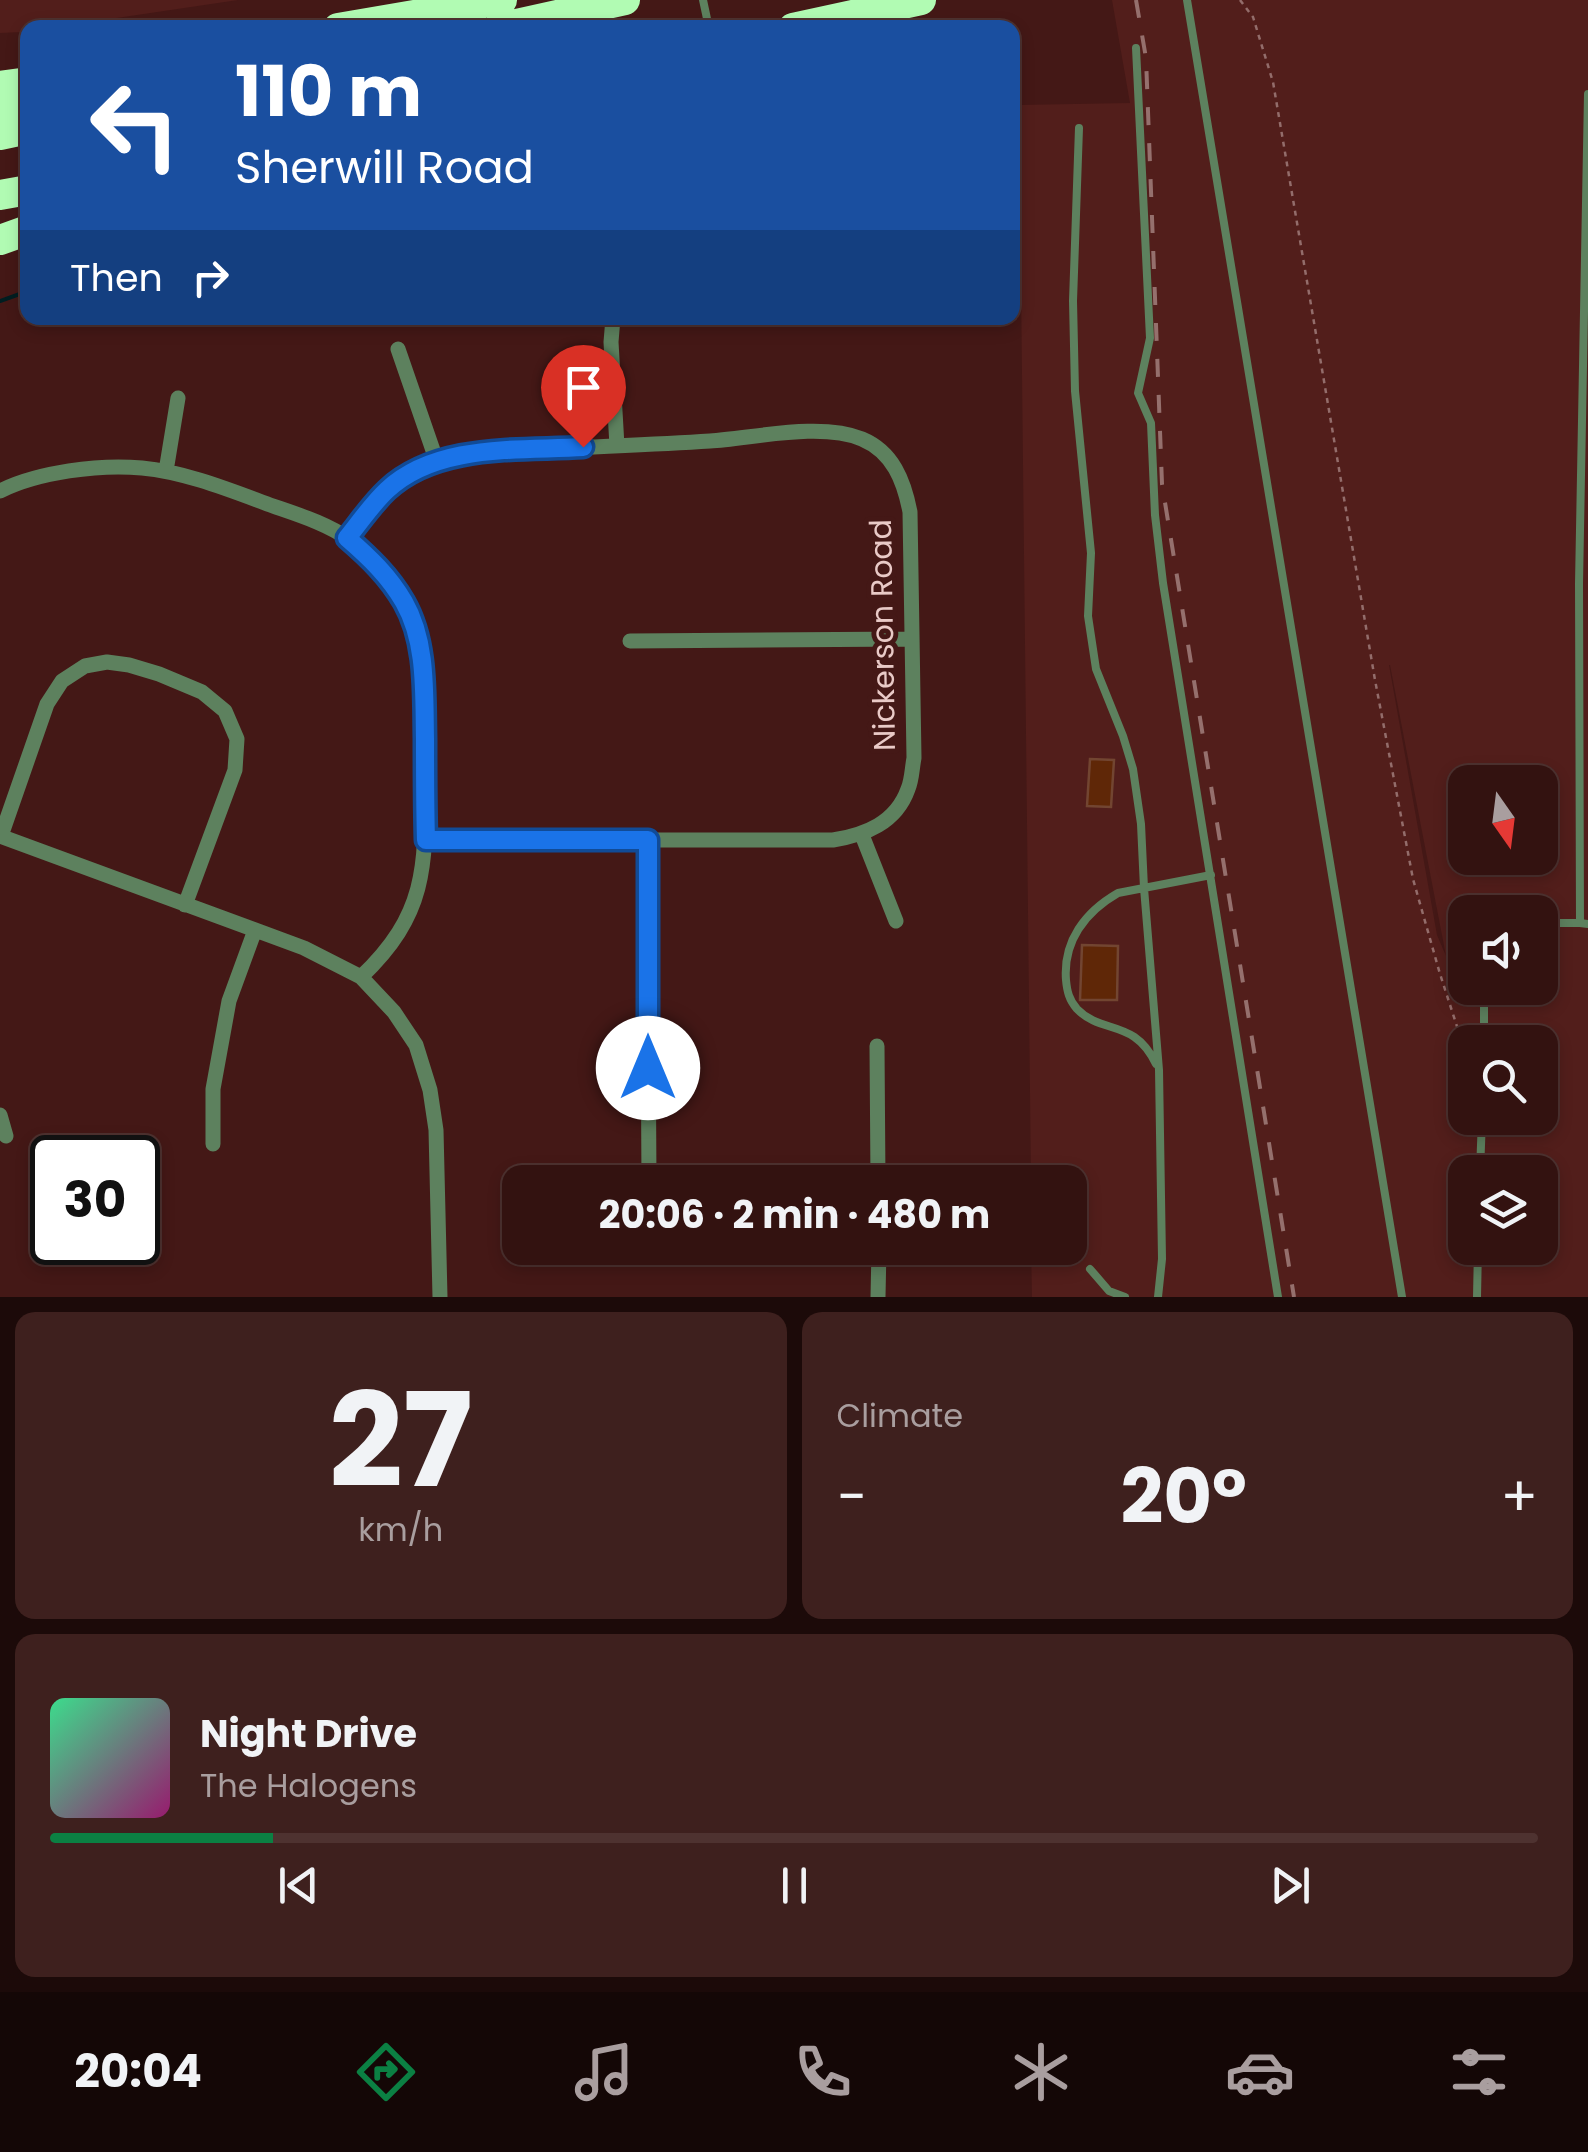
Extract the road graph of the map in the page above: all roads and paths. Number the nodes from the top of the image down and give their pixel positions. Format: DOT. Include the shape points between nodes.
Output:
graph roads {
  1 [pos="502,0"];
  2 [pos="625,0"];
  3 [pos="921,0"];
  4 [pos="1187,0"];
  5 [pos="1240,0"];
  6 [pos="431,13"];
  7 [pos="388,20"];
  8 [pos="406,20"];
  9 [pos="534,20"];
  10 [pos="830,20"];
  11 [pos="1136,48"];
  12 [pos="1588,94"];
  13 [pos="1079,128"];
  14 [pos="612,325"];
  15 [pos="398,348"];
  16 [pos="178,398"];
  17 [pos="616,446"];
  18 [pos="436,462"];
  19 [pos="166,472"];
  20 [pos="0,491"];
  21 [pos="347,538"];
  22 [pos="911,639"];
  23 [pos="630,641"];
  24 [pos="862,835"];
  25 [pos="0,836"];
  26 [pos="426,840"];
  27 [pos="648,840"];
  28 [pos="1212,875"];
  29 [pos="1144,888"];
  30 [pos="185,904"];
  31 [pos="896,921"];
  32 [pos="1558,924"];
  33 [pos="1584,924"];
  34 [pos="256,930"];
  35 [pos="361,978"];
  36 [pos="1457,1025"];
  37 [pos="877,1046"];
  38 [pos="1159,1070"];
  39 [pos="0,1114"];
  40 [pos="6,1136"];
  41 [pos="213,1144"];
  42 [pos="649,1165"];
  43 [pos="878,1165"];
  44 [pos="878,1265"];
  45 [pos="1478,1265"];
  46 [pos="1090,1270"];
  47 [pos="440,1297"];
  48 [pos="878,1297"];
  49 [pos="1124,1297"];
  50 [pos="1158,1297"];
  51 [pos="1278,1297"];
  52 [pos="1402,1297"];
  53 [pos="1477,1297"];
  1 -- 6 [label="highway"];
  2 -- 9 [label="highway"];
  3 -- 10 [label="highway"];
  4 -- 52 [label="lane"];
  5 -- 36 [label="path" via="1253,16 1273,82 1413,880"];
  6 -- 7 [label="highway"];
  6 -- 8 [label="highway"];
  11 -- 28 [label="lane" via="1150,338 1138,393 1151,422 1163,583"];
  12 -- 33 [label="lane" via="1579,584"];
  13 -- 29 [label="lane" via="1073,301 1091,552 1088,616 1096,669 1132,769"];
  14 -- 17 [label="street"];
  15 -- 18 [label="street"];
  16 -- 19 [label="street"];
  17 -- 18 [label="street, Nickerson Road"];
  17 -- 22 [label="street, Nickerson Road" via="823,431 866,440 898,470 906,491"];
  18 -- 21 [label="street, Nickerson Road" via="389,488"];
  19 -- 20 [label="street" via="90,469"];
  19 -- 21 [label="street"];
  21 -- 26 [label="street" via="391,582 415,628 424,691"];
  22 -- 23 [label="street"];
  22 -- 24 [label="street, Nickerson Road" via="914,758 908,790 890,818"];
  24 -- 27 [label="street"];
  24 -- 31 [label="street"];
  25 -- 30 [label="street"];
  25 -- 30 [label="street" via="47,704 62,681 107,662 158,674 202,692 225,712 237,740 235,770"];
  26 -- 27 [label="street"];
  26 -- 35 [label="street" via="408,918"];
  27 -- 42 [label="street"];
  28 -- 29 [label="lane"];
  28 -- 51 [label="lane"];
  29 -- 38 [label="lane"];
  29 -- 38 [label="lane" via="1118,893 1086,917 1067,954 1066,985 1078,1010 1137,1038"];
  30 -- 34 [label="street"];
  32 -- 33 [label="lane"];
  34 -- 35 [label="street"];
  34 -- 41 [label="street" via="229,1001 214,1089"];
  35 -- 47 [label="street" via="416,1046 430,1090"];
  37 -- 43 [label="street"];
  38 -- 50 [label="lane"];
  39 -- 40 [label="street"];
  44 -- 48 [label="street"];
  45 -- 53 [label="lane"];
  46 -- 49 [label="lane"];
}
